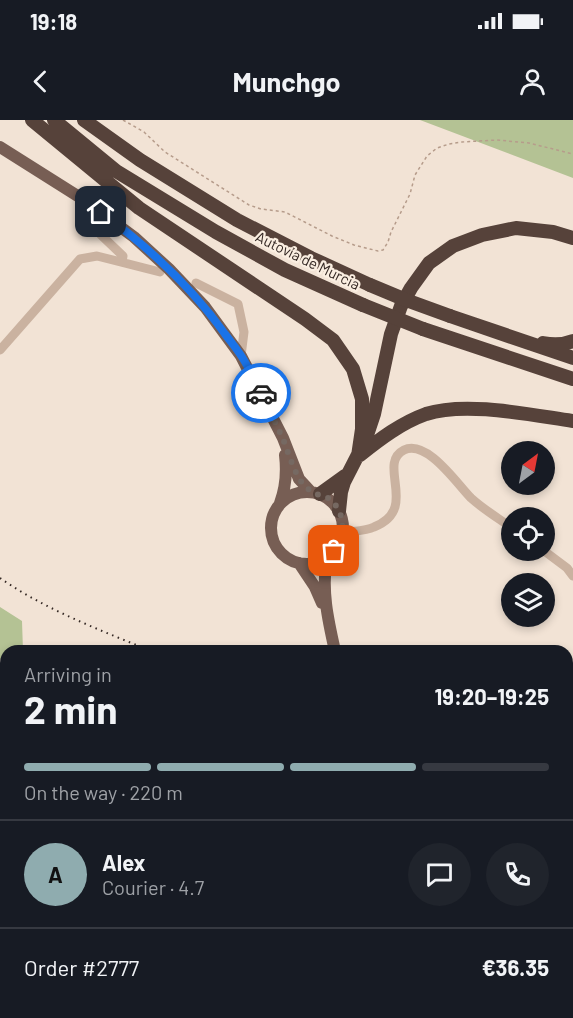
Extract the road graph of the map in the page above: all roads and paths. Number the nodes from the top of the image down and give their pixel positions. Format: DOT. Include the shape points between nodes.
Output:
graph roads {
  1 [pos="32,120"];
  2 [pos="54,120"];
  3 [pos="84,120"];
  4 [pos="123,120"];
  5 [pos="0,147"];
  6 [pos="573,154"];
  7 [pos="84,200"];
  8 [pos="553,232"];
  9 [pos="573,238"];
  10 [pos="573,244"];
  11 [pos="122,262"];
  12 [pos="160,272"];
  13 [pos="196,283"];
  14 [pos="450,316"];
  15 [pos="573,341"];
  16 [pos="0,350"];
  17 [pos="242,356"];
  18 [pos="573,358"];
  19 [pos="573,379"];
  20 [pos="573,421"];
  21 [pos="283,438"];
  22 [pos="358,456"];
  23 [pos="347,475"];
  24 [pos="316,493"];
  25 [pos="280,503"];
  26 [pos="339,511"];
  27 [pos="501,520"];
  28 [pos="343,532"];
  29 [pos="327,558"];
  30 [pos="555,559"];
  31 [pos="299,563"];
  32 [pos="573,576"];
  33 [pos="327,615"];
  34 [pos="334,645"];
  1 -- 22 [label="highway" via="139,208 333,340 352,369 362,399"];
  2 -- 19 [label="highway, Autovía de Murcia, bridge" via="116,171 285,270 423,329"];
  3 -- 14 [label="highway, Autovía de Murcia, bridge" via="237,220 370,285"];
  4 -- 6 [label="path" via="144,132 165,153 249,206 285,212 332,236 378,251 388,242 415,175 437,148 497,140 530,143"];
  5 -- 7 [label="main road"];
  7 -- 11 [label="street" via="101,235 123,256"];
  7 -- 17 [label="main road" via="169,269 205,307"];
  8 -- 9 [label="highway"];
  8 -- 10 [label="highway"];
  8 -- 22 [label="highway" via="516,228 482,235 453,246 429,263 401,306 374,414"];
  11 -- 12 [label="street"];
  11 -- 16 [label="street" via="97,256 80,259"];
  13 -- 17 [label="street" via="238,304 244,332"];
  14 -- 15 [label="highway" via="552,345"];
  14 -- 18 [label="highway, Autovía de Murcia"];
  17 -- 21 [label="main road"];
  20 -- 22 [label="highway" via="488,410 428,413"];
  21 -- 24 [label="main road" via="299,479"];
  21 -- 25 [label="main road" via="286,465"];
  22 -- 23 [label="highway"];
  23 -- 24 [label="highway"];
  23 -- 26 [label="highway"];
  24 -- 25 [label="main road" via="300,492"];
  24 -- 26 [label="main road"];
  25 -- 31 [label="main road" via="271,522 274,543 280,552"];
  26 -- 28 [label="main road"];
  27 -- 28 [label="street" via="472,499 426,452 414,448 403,450 395,460 397,502 386,521 373,528"];
  28 -- 29 [label="main road" via="340,543"];
  29 -- 31 [label="main road"];
  29 -- 33 [label="main road"];
  30 -- 32 [label="street"];
  31 -- 33 [label="main road"];
  33 -- 34 [label="main road"];
}
